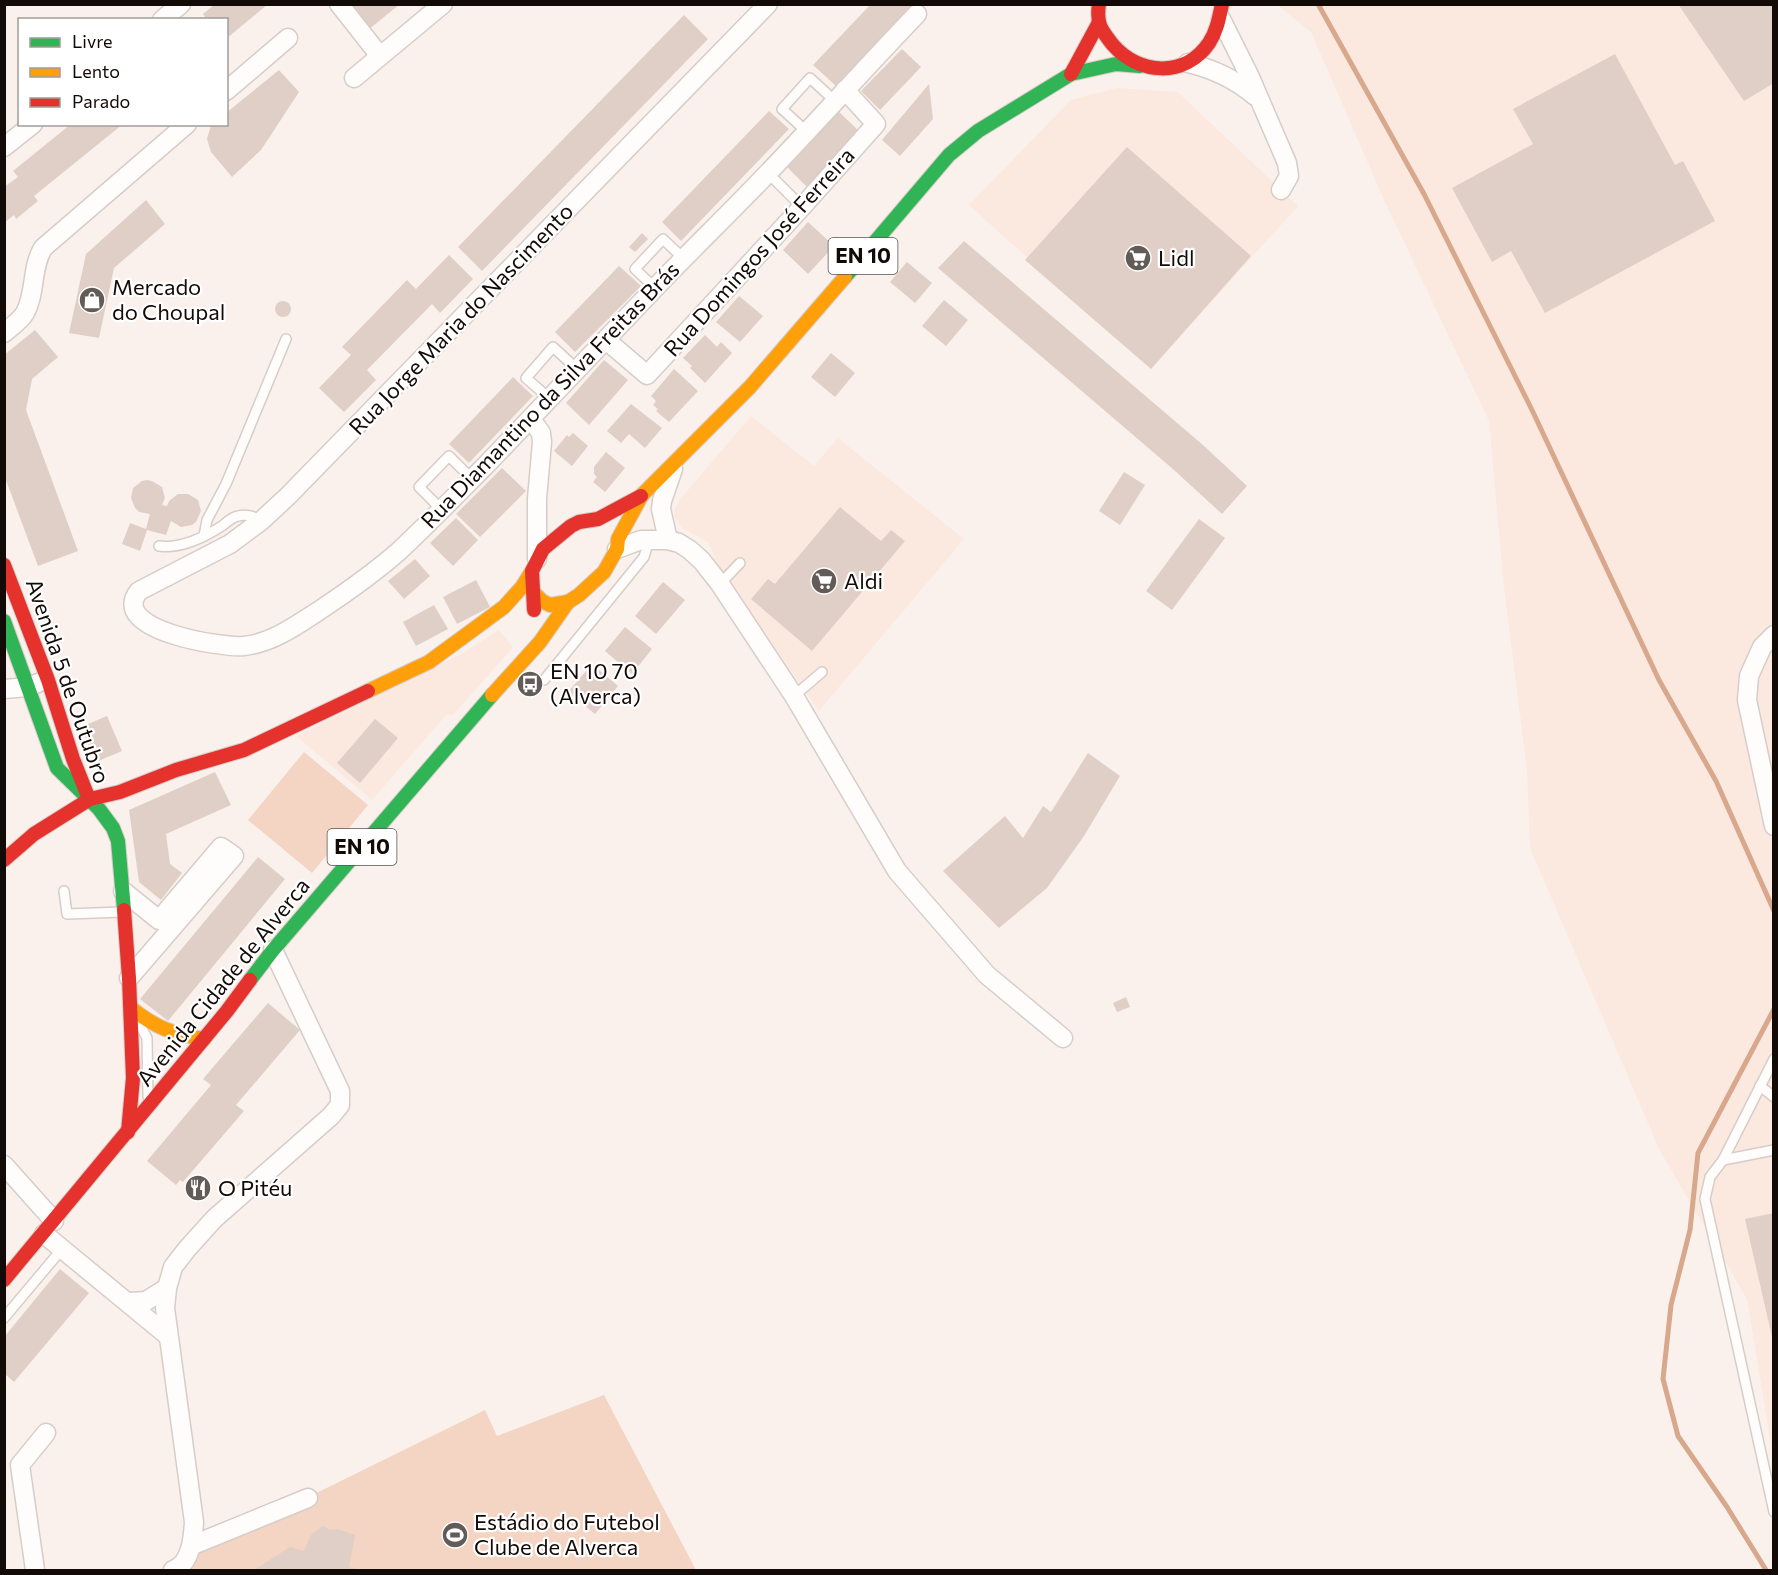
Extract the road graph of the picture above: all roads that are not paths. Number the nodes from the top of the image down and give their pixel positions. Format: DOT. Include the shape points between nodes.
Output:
graph roads {
  1 [pos="181,4"];
  2 [pos="339,4"];
  3 [pos="443,4"];
  4 [pos="768,4"];
  5 [pos="1099,4"];
  6 [pos="1222,12"];
  7 [pos="917,14"];
  8 [pos="164,18"];
  9 [pos="1098,24"];
  10 [pos="288,38"];
  11 [pos="380,56"];
  12 [pos="1188,63"];
  13 [pos="1140,66"];
  14 [pos="1071,74"];
  15 [pos="354,78"];
  16 [pos="228,88"];
  17 [pos="840,95"];
  18 [pos="1258,99"];
  19 [pos="30,126"];
  20 [pos="185,126"];
  21 [pos="806,131"];
  22 [pos="6,141"];
  23 [pos="768,173"];
  24 [pos="1281,190"];
  25 [pos="802,207"];
  26 [pos="684,259"];
  27 [pos="655,288"];
  28 [pos="4,333"];
  29 [pos="286,339"];
  30 [pos="606,340"];
  31 [pos="578,369"];
  32 [pos="550,399"];
  33 [pos="531,418"];
  34 [pos="675,462"];
  35 [pos="472,479"];
  36 [pos="642,495"];
  37 [pos="537,499"];
  38 [pos="441,509"];
  39 [pos="598,519"];
  40 [pos="261,521"];
  41 [pos="571,526"];
  42 [pos="204,536"];
  43 [pos="649,540"];
  44 [pos="668,540"];
  45 [pos="618,544"];
  46 [pos="159,546"];
  47 [pos="740,563"];
  48 [pos="4,564"];
  49 [pos="534,566"];
  50 [pos="720,584"];
  51 [pos="535,594"];
  52 [pos="134,602"];
  53 [pos="568,602"];
  54 [pos="4,621"];
  55 [pos="1773,635"];
  56 [pos="561,642"];
  57 [pos="568,650"];
  58 [pos="524,658"];
  59 [pos="822,672"];
  60 [pos="48,680"];
  61 [pos="544,680"];
  62 [pos="28,687"];
  63 [pos="4,689"];
  64 [pos="794,696"];
  65 [pos="90,799"];
  66 [pos="1773,826"];
  67 [pos="4,860"];
  68 [pos="64,891"];
  69 [pos="123,891"];
  70 [pos="125,912"];
  71 [pos="273,950"];
  72 [pos="129,978"];
  73 [pos="131,1008"];
  74 [pos="1063,1038"];
  75 [pos="204,1039"];
  76 [pos="1773,1059"];
  77 [pos="1760,1086"];
  78 [pos="1773,1096"];
  79 [pos="147,1108"];
  80 [pos="128,1132"];
  81 [pos="1773,1149"];
  82 [pos="1723,1160"];
  83 [pos="4,1165"];
  84 [pos="49,1227"];
  85 [pos="62,1249"];
  86 [pos="4,1280"];
  87 [pos="167,1288"];
  88 [pos="129,1302"];
  89 [pos="4,1318"];
  90 [pos="168,1336"];
  91 [pos="46,1433"];
  92 [pos="308,1498"];
  93 [pos="1773,1512"];
  94 [pos="193,1545"];
  95 [pos="35,1570"];
  96 [pos="173,1570"];
  1 -- 8 [label="street"];
  2 -- 11 [label="street"];
  3 -- 11 [label="street"];
  4 -- 40 [label="street, Rua Jorge Maria do Nascimento"];
  5 -- 9 [label="main road"];
  6 -- 12 [label="main road, EN 10" via="1210,44"];
  6 -- 18 [label="street"];
  7 -- 17 [label="street, Rua Diamantino da Silva Freitas Brás"];
  9 -- 13 [label="main road" via="1112,46"];
  9 -- 14 [label="main road"];
  10 -- 16 [label="street"];
  11 -- 15 [label="street"];
  12 -- 13 [label="main road, EN 10" via="1173,68"];
  12 -- 18 [label="street" via="1239,82"];
  13 -- 14 [label="main road, Avenida Cidade de Alverca / EN 10" via="1116,64"];
  14 -- 34 [label="main road, Avenida Cidade de Alverca / EN 10" via="978,131 949,155 750,387"];
  17 -- 21 [label="street, Rua Diamantino da Silva Freitas Brás"];
  17 -- 21 [label="lane" via="810,78 782,109"];
  17 -- 25 [label="street, Rua Domingos José Ferreira" via="876,124"];
  18 -- 24 [label="street" via="1287,164 1289,176"];
  19 -- 22 [label="street"];
  20 -- 28 [label="street" via="42,248 25,314"];
  21 -- 23 [label="street, Rua Diamantino da Silva Freitas Brás"];
  23 -- 25 [label="lane"];
  23 -- 26 [label="street, Rua Diamantino da Silva Freitas Brás"];
  25 -- 30 [label="street, Rua Domingos José Ferreira" via="646,375"];
  26 -- 27 [label="street, Rua Diamantino da Silva Freitas Brás"];
  26 -- 27 [label="lane" via="663,239 635,269"];
  27 -- 30 [label="street, Rua Diamantino da Silva Freitas Brás"];
  29 -- 42 [label="lane" via="226,484 207,520"];
  30 -- 31 [label="street, Rua Diamantino da Silva Freitas Brás"];
  31 -- 32 [label="street, Rua Diamantino da Silva Freitas Brás"];
  31 -- 32 [label="lane" via="553,348 526,378"];
  32 -- 33 [label="street, Rua Diamantino da Silva Freitas Brás"];
  33 -- 35 [label="street, Rua Diamantino da Silva Freitas Brás"];
  33 -- 37 [label="street" via="542,433"];
  34 -- 36 [label="main road, Avenida Cidade de Alverca / EN 10"];
  34 -- 44 [label="street" via="661,509"];
  35 -- 38 [label="street, Rua Diamantino da Silva Freitas Brás"];
  35 -- 38 [label="lane" via="449,456 419,487"];
  36 -- 39 [label="main road, Avenida Cidade de Alverca / EN 10"];
  36 -- 45 [label="main road, Avenida Cidade de Alverca"];
  37 -- 41 [label="street" via="552,519"];
  37 -- 49 [label="street"];
  38 -- 52 [label="street, Rua Diamantino da Silva Freitas Brás" via="397,552 344,593 292,629 252,645 211,644 147,625 135,612"];
  39 -- 41 [label="main road, Avenida Cidade de Alverca"];
  39 -- 45 [label="main road" via="614,530"];
  40 -- 42 [label="lane" via="241,515"];
  40 -- 52 [label="street, Rua Jorge Maria do Nascimento" via="230,544 145,587"];
  41 -- 49 [label="main road, Avenida Cidade de Alverca" via="552,540"];
  42 -- 46 [label="lane" via="174,547"];
  43 -- 44 [label="street"];
  43 -- 45 [label="street"];
  43 -- 57 [label="lane" via="644,557"];
  44 -- 50 [label="street" via="690,550"];
  45 -- 53 [label="main road, Avenida Cidade de Alverca" via="604,572"];
  47 -- 50 [label="lane"];
  48 -- 60 [label="main road, Avenida 5 de Outubro"];
  49 -- 51 [label="main road, Avenida Cidade de Alverca"];
  49 -- 65 [label="main road" via="504,607 429,662 244,750"];
  50 -- 64 [label="street"];
  51 -- 53 [label="main road" via="550,605"];
  51 -- 58 [label="main road, Avenida Cidade de Alverca" via="533,625"];
  53 -- 58 [label="main road, Avenida Cidade de Alverca" via="551,632"];
  54 -- 62 [label="main road, Avenida 5 de Outubro"];
  55 -- 66 [label="street" via="1762,647 1749,676 1747,700"];
  56 -- 57 [label="lane"];
  57 -- 61 [label="lane"];
  58 -- 71 [label="main road, Avenida Cidade de Alverca / EN 10"];
  59 -- 64 [label="lane"];
  60 -- 62 [label="street"];
  60 -- 65 [label="main road, Avenida 5 de Outubro"];
  62 -- 63 [label="street"];
  62 -- 65 [label="main road, Avenida 5 de Outubro" via="57,768"];
  64 -- 74 [label="street" via="897,871 987,975"];
  65 -- 67 [label="main road" via="34,834"];
  65 -- 69 [label="main road" via="114,827"];
  68 -- 70 [label="lane" via="66,914"];
  69 -- 70 [label="main road"];
  69 -- 72 [label="street" via="159,920 221,847 234,856"];
  70 -- 72 [label="main road"];
  71 -- 75 [label="main road, Avenida Cidade de Alverca / EN 10"];
  71 -- 87 [label="street" via="340,1090 340,1105 214,1219 174,1268"];
  72 -- 73 [label="main road"];
  73 -- 75 [label="main road" via="159,1029"];
  73 -- 79 [label="lane" via="147,1038"];
  73 -- 80 [label="main road" via="133,1078"];
  75 -- 79 [label="main road, Avenida Cidade de Alverca / EN 10"];
  76 -- 77 [label="lane"];
  77 -- 78 [label="lane"];
  77 -- 82 [label="lane"];
  79 -- 80 [label="main road, Avenida Cidade de Alverca / EN 10"];
  80 -- 84 [label="main road, Avenida Cidade de Alverca / EN 10"];
  81 -- 82 [label="lane"];
  82 -- 93 [label="lane" via="1710,1177 1705,1200"];
  83 -- 84 [label="street"];
  84 -- 85 [label="street"];
  84 -- 86 [label="main road, Avenida Cidade de Alverca / EN 10"];
  85 -- 88 [label="street"];
  85 -- 89 [label="lane"];
  87 -- 88 [label="street" via="146,1300"];
  87 -- 90 [label="street"];
  88 -- 90 [label="street"];
  90 -- 94 [label="street" via="194,1522"];
  91 -- 95 [label="street" via="20,1464"];
  92 -- 94 [label="street"];
  94 -- 96 [label="street" via="178,1569"];
}
